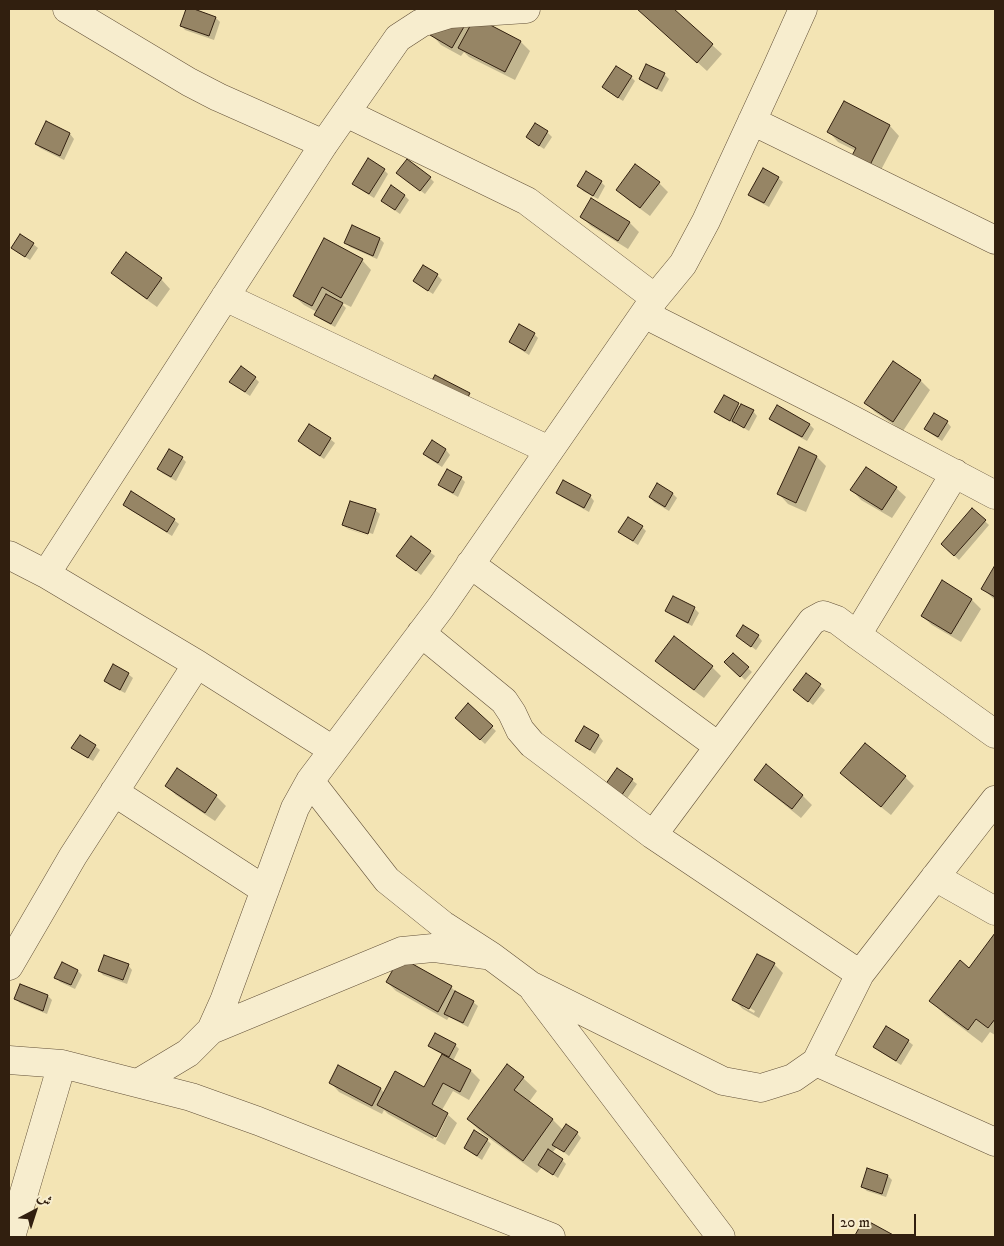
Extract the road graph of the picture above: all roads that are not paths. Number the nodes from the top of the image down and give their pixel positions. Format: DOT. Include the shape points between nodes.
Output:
graph roads {
  1 [pos="66,9"];
  2 [pos="521,9"];
  3 [pos="526,9"];
  4 [pos="802,9"];
  5 [pos="346,113"];
  6 [pos="752,121"];
  7 [pos="324,144"];
  8 [pos="995,240"];
  9 [pos="225,297"];
  10 [pos="649,306"];
  11 [pos="549,450"];
  12 [pos="955,473"];
  13 [pos="995,495"];
  14 [pos="9,555"];
  15 [pos="470,564"];
  16 [pos="46,574"];
  17 [pos="421,633"];
  18 [pos="857,635"];
  19 [pos="197,664"];
  20 [pos="995,734"];
  21 [pos="718,746"];
  22 [pos="333,750"];
  23 [pos="310,781"];
  24 [pos="114,792"];
  25 [pos="995,800"];
  26 [pos="653,835"];
  27 [pos="935,877"];
  28 [pos="265,890"];
  29 [pos="995,911"];
  30 [pos="491,956"];
  31 [pos="9,966"];
  32 [pos="860,974"];
  33 [pos="530,985"];
  34 [pos="211,1030"];
  35 [pos="9,1060"];
  36 [pos="816,1062"];
  37 [pos="62,1064"];
  38 [pos="138,1083"];
  39 [pos="995,1142"];
  40 [pos="11,1237"];
  41 [pos="551,1237"];
  42 [pos="721,1237"];
  1 -- 7 [label="street" via="189,82"];
  2 -- 3 [label="street"];
  2 -- 5 [label="street" via="450,14 421,23 398,38"];
  4 -- 6 [label="street"];
  5 -- 7 [label="street"];
  5 -- 10 [label="street" via="527,201"];
  6 -- 8 [label="street"];
  6 -- 10 [label="street" via="683,264"];
  7 -- 9 [label="street"];
  9 -- 11 [label="street"];
  9 -- 16 [label="street"];
  10 -- 11 [label="street"];
  10 -- 12 [label="street" via="838,412"];
  11 -- 15 [label="street"];
  12 -- 13 [label="street"];
  12 -- 18 [label="street"];
  14 -- 16 [label="street"];
  15 -- 17 [label="street"];
  15 -- 21 [label="street"];
  16 -- 19 [label="street"];
  17 -- 22 [label="street"];
  17 -- 26 [label="street" via="504,701 532,744"];
  18 -- 20 [label="street"];
  18 -- 21 [label="street" via="837,620 823,615 812,620"];
  19 -- 22 [label="street"];
  19 -- 24 [label="street"];
  21 -- 26 [label="street"];
  22 -- 23 [label="street"];
  23 -- 28 [label="street" via="295,808"];
  23 -- 30 [label="street" via="387,880 443,925"];
  24 -- 28 [label="street"];
  24 -- 31 [label="street"];
  25 -- 27 [label="street"];
  26 -- 32 [label="street"];
  27 -- 29 [label="street"];
  27 -- 32 [label="street"];
  28 -- 34 [label="street"];
  30 -- 33 [label="street"];
  30 -- 34 [label="street" via="434,948 402,951"];
  32 -- 36 [label="street"];
  33 -- 36 [label="street" via="723,1082 761,1088 793,1078"];
  33 -- 42 [label="street"];
  34 -- 38 [label="street" via="188,1053"];
  35 -- 37 [label="street"];
  36 -- 39 [label="street"];
  37 -- 38 [label="street"];
  37 -- 40 [label="street"];
  38 -- 41 [label="street" via="191,1097 258,1121"];
}
